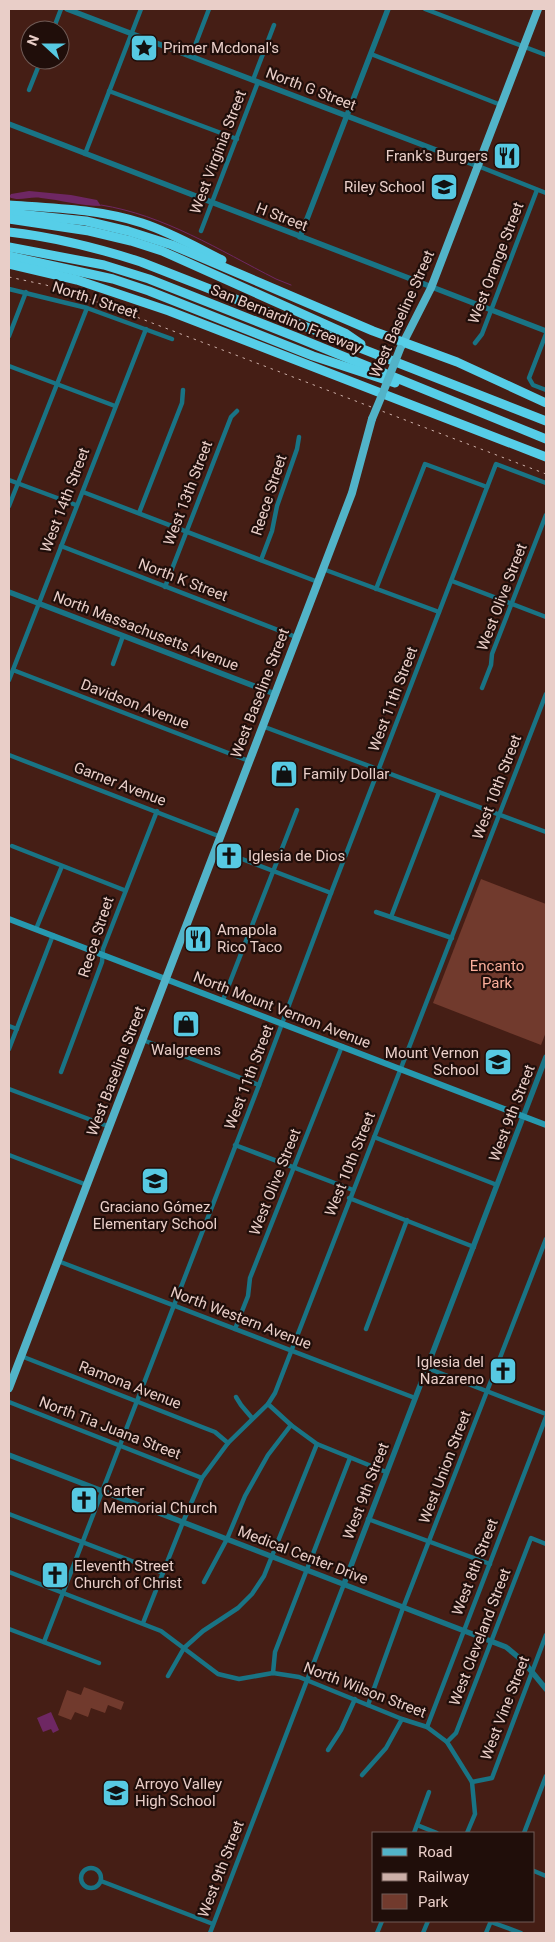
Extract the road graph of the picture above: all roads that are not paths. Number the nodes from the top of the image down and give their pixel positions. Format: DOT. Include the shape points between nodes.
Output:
graph roads {
  1 [pos="71,9"];
  2 [pos="141,9"];
  3 [pos="209,9"];
  4 [pos="388,9"];
  5 [pos="425,9"];
  6 [pos="538,9"];
  7 [pos="274,26"];
  8 [pos="131,33"];
  9 [pos="524,47"];
  10 [pos="370,54"];
  11 [pos="546,55"];
  12 [pos="191,56"];
  13 [pos="37,70"];
  14 [pos="256,81"];
  15 [pos="29,90"];
  16 [pos="109,91"];
  17 [pos="501,105"];
  18 [pos="346,116"];
  19 [pos="9,124"];
  20 [pos="237,139"];
  21 [pos="86,154"];
  22 [pos="478,166"];
  23 [pos="537,190"];
  24 [pos="546,193"];
  25 [pos="212,203"];
  26 [pos="9,205"];
  27 [pos="9,213"];
  28 [pos="9,220"];
  29 [pos="201,231"];
  30 [pos="9,232"];
  31 [pos="300,237"];
  32 [pos="9,247"];
  33 [pos="9,256"];
  34 [pos="9,264"];
  35 [pos="83,271"];
  36 [pos="237,272"];
  37 [pos="9,288"];
  38 [pos="431,288"];
  39 [pos="26,292"];
  40 [pos="87,308"];
  41 [pos="491,311"];
  42 [pos="168,312"];
  43 [pos="146,329"];
  44 [pos="546,333"];
  45 [pos="9,336"];
  46 [pos="172,339"];
  47 [pos="475,343"];
  48 [pos="401,345"];
  49 [pos="376,354"];
  50 [pos="9,366"];
  51 [pos="57,384"];
  52 [pos="183,390"];
  53 [pos="546,390"];
  54 [pos="382,395"];
  55 [pos="546,403"];
  56 [pos="464,405"];
  57 [pos="115,406"];
  58 [pos="237,411"];
  59 [pos="546,421"];
  60 [pos="299,437"];
  61 [pos="546,439"];
  62 [pos="546,456"];
  63 [pos="9,480"];
  64 [pos="18,483"];
  65 [pos="546,483"];
  66 [pos="487,487"];
  67 [pos="83,492"];
  68 [pos="9,506"];
  69 [pos="76,506"];
  70 [pos="139,513"];
  71 [pos="546,515"];
  72 [pos="187,532"];
  73 [pos="61,546"];
  74 [pos="261,560"];
  75 [pos="323,569"];
  76 [pos="452,581"];
  77 [pos="318,582"];
  78 [pos="165,587"];
  79 [pos="376,589"];
  80 [pos="9,592"];
  81 [pos="38,603"];
  82 [pos="512,603"];
  83 [pos="439,612"];
  84 [pos="546,617"];
  85 [pos="123,636"];
  86 [pos="296,637"];
  87 [pos="113,664"];
  88 [pos="13,670"];
  89 [pos="9,680"];
  90 [pos="482,688"];
  91 [pos="275,694"];
  92 [pos="546,694"];
  93 [pos="262,726"];
  94 [pos="9,755"];
  95 [pos="249,761"];
  96 [pos="379,769"];
  97 [pos="439,792"];
  98 [pos="297,810"];
  99 [pos="157,811"];
  100 [pos="500,814"];
  101 [pos="546,832"];
  102 [pos="221,837"];
  103 [pos="12,846"];
  104 [pos="216,849"];
  105 [pos="62,866"];
  106 [pos="273,870"];
  107 [pos="124,890"];
  108 [pos="331,893"];
  109 [pos="376,912"];
  110 [pos="391,917"];
  111 [pos="9,919"];
  112 [pos="36,929"];
  113 [pos="52,936"];
  114 [pos="452,938"];
  115 [pos="103,955"];
  116 [pos="167,979"];
  117 [pos="223,1000"];
  118 [pos="283,1023"];
  119 [pos="9,1026"];
  120 [pos="16,1029"];
  121 [pos="143,1040"];
  122 [pos="342,1046"];
  123 [pos="9,1050"];
  124 [pos="546,1057"];
  125 [pos="401,1069"];
  126 [pos="61,1072"];
  127 [pos="259,1086"];
  128 [pos="9,1088"];
  129 [pos="524,1116"];
  130 [pos="546,1125"];
  131 [pos="110,1127"];
  132 [pos="374,1137"];
  133 [pos="235,1145"];
  134 [pos="9,1155"];
  135 [pos="294,1167"];
  136 [pos="87,1185"];
  137 [pos="497,1185"];
  138 [pos="353,1190"];
  139 [pos="349,1198"];
  140 [pos="408,1220"];
  141 [pos="546,1239"];
  142 [pos="474,1247"];
  143 [pos="58,1261"];
  144 [pos="174,1305"];
  145 [pos="235,1329"];
  146 [pos="366,1329"];
  147 [pos="291,1351"];
  148 [pos="21,1356"];
  149 [pos="427,1368"];
  150 [pos="9,1388"];
  151 [pos="488,1392"];
  152 [pos="236,1396"];
  153 [pos="415,1398"];
  154 [pos="9,1402"];
  155 [pos="136,1402"];
  156 [pos="268,1404"];
  157 [pos="546,1415"];
  158 [pos="252,1418"];
  159 [pos="290,1425"];
  160 [pos="228,1443"];
  161 [pos="120,1444"];
  162 [pos="317,1444"];
  163 [pos="9,1455"];
  164 [pos="350,1458"];
  165 [pos="386,1472"];
  166 [pos="202,1478"];
  167 [pos="102,1492"];
  168 [pos="9,1514"];
  169 [pos="368,1519"];
  170 [pos="183,1522"];
  171 [pos="227,1539"];
  172 [pos="82,1542"];
  173 [pos="429,1542"];
  174 [pos="546,1544"];
  175 [pos="272,1556"];
  176 [pos="490,1564"];
  177 [pos="306,1570"];
  178 [pos="9,1572"];
  179 [pos="163,1573"];
  180 [pos="204,1582"];
  181 [pos="344,1584"];
  182 [pos="63,1592"];
  183 [pos="403,1608"];
  184 [pos="144,1623"];
  185 [pos="9,1629"];
  186 [pos="463,1631"];
  187 [pos="546,1634"];
  188 [pos="44,1642"];
  189 [pos="492,1642"];
  190 [pos="184,1648"];
  191 [pos="100,1663"];
  192 [pos="273,1673"];
  193 [pos="532,1673"];
  194 [pos="168,1676"];
  195 [pos="307,1680"];
  196 [pos="546,1689"];
  197 [pos="355,1699"];
  198 [pos="368,1705"];
  199 [pos="402,1719"];
  200 [pos="427,1727"];
  201 [pos="447,1742"];
  202 [pos="328,1750"];
  203 [pos="362,1775"];
  204 [pos="546,1776"];
  205 [pos="472,1782"];
  206 [pos="545,1783"];
  207 [pos="429,1792"];
  208 [pos="417,1825"];
  209 [pos="414,1832"];
  210 [pos="434,1832"];
  211 [pos="467,1832"];
  212 [pos="524,1832"];
  213 [pos="101,1881"];
  214 [pos="494,1922"];
  215 [pos="213,1924"];
  216 [pos="210,1933"];
  217 [pos="521,1933"];
  1 -- 8 [label="street, North G Street"];
  2 -- 8 [label="street"];
  3 -- 12 [label="street"];
  4 -- 10 [label="street"];
  5 -- 9 [label="street"];
  6 -- 9 [label="main road, West Baseline Street"];
  7 -- 14 [label="street, West Virginia Street"];
  8 -- 12 [label="street, North G Street"];
  8 -- 16 [label="street"];
  9 -- 11 [label="street"];
  9 -- 17 [label="main road, West Baseline Street"];
  10 -- 17 [label="street"];
  10 -- 18 [label="street"];
  12 -- 14 [label="street, North G Street"];
  13 -- 15 [label="street"];
  14 -- 18 [label="street, North G Street"];
  14 -- 20 [label="street, West Virginia Street"];
  16 -- 20 [label="street"];
  16 -- 21 [label="street"];
  17 -- 22 [label="main road, West Baseline Street"];
  18 -- 22 [label="street, North G Street"];
  18 -- 31 [label="street"];
  19 -- 21 [label="street, H Street"];
  20 -- 25 [label="street, West Virginia Street"];
  21 -- 25 [label="street, H Street"];
  22 -- 23 [label="street, North G Street"];
  22 -- 38 [label="main road, West Baseline Street"];
  23 -- 24 [label="street, North G Street"];
  23 -- 41 [label="street, West Orange Street"];
  25 -- 29 [label="street, West Virginia Street"];
  25 -- 31 [label="street, H Street"];
  26 -- 36 [label="highway" via="90,211 143,223 185,240 236,268"];
  27 -- 36 [label="highway" via="86,221 128,231"];
  28 -- 49 [label="highway" via="89,231 162,251 345,333"];
  30 -- 49 [label="highway, San Bernardino Freeway" via="71,242 115,254"];
  31 -- 38 [label="street, H Street"];
  32 -- 56 [label="highway, San Bernardino Freeway" via="104,265 149,279"];
  33 -- 35 [label="highway"];
  34 -- 42 [label="highway" via="77,280"];
  35 -- 42 [label="highway"];
  35 -- 56 [label="highway" via="149,291 312,356"];
  36 -- 48 [label="highway"];
  37 -- 39 [label="street, North I Street"];
  38 -- 41 [label="street, H Street"];
  38 -- 48 [label="main road, West Baseline Street"];
  39 -- 40 [label="street, North I Street"];
  39 -- 45 [label="street"];
  40 -- 43 [label="street, North I Street"];
  40 -- 51 [label="street"];
  41 -- 44 [label="street, H Street"];
  41 -- 47 [label="street, West Orange Street"];
  42 -- 54 [label="highway"];
  43 -- 46 [label="street, North I Street"];
  43 -- 57 [label="street, West 14th Street"];
  44 -- 53 [label="street" via="529,378 533,385"];
  48 -- 54 [label="main road, West Baseline Street, bridge"];
  48 -- 55 [label="highway" via="457,362"];
  49 -- 59 [label="highway, San Bernardino Freeway"];
  50 -- 51 [label="street"];
  51 -- 57 [label="street"];
  51 -- 64 [label="street"];
  52 -- 70 [label="street" via="182,403"];
  54 -- 62 [label="highway"];
  54 -- 75 [label="main road, West Baseline Street, bridge" via="372,419 352,493"];
  56 -- 61 [label="highway, San Bernardino Freeway"];
  57 -- 67 [label="street, West 14th Street"];
  58 -- 72 [label="street, West 13th Street" via="231,417"];
  60 -- 74 [label="street, Reece Street"];
  63 -- 64 [label="street"];
  64 -- 68 [label="street"];
  64 -- 69 [label="street"];
  65 -- 66 [label="street, West 11th Street" via="496,464"];
  66 -- 76 [label="street, West 11th Street"];
  66 -- 79 [label="street" via="425,464"];
  67 -- 69 [label="street, West 14th Street"];
  67 -- 70 [label="street"];
  69 -- 73 [label="street, West 14th Street"];
  70 -- 72 [label="street"];
  71 -- 82 [label="street, West Olive Street"];
  72 -- 74 [label="street"];
  72 -- 78 [label="street, West 13th Street"];
  73 -- 78 [label="street, North K Street"];
  73 -- 81 [label="street, West 14th Street"];
  74 -- 77 [label="street"];
  75 -- 77 [label="main road, West Baseline Street"];
  75 -- 79 [label="street"];
  76 -- 82 [label="street"];
  76 -- 83 [label="street, West 11th Street"];
  77 -- 86 [label="main road, West Baseline Street"];
  78 -- 86 [label="street, North K Street"];
  79 -- 83 [label="street"];
  80 -- 81 [label="street, North Massachusetts Avenue"];
  81 -- 85 [label="street, North Massachusetts Avenue"];
  81 -- 88 [label="street, West 14th Street"];
  82 -- 84 [label="street"];
  82 -- 90 [label="street, West Olive Street"];
  83 -- 96 [label="street, West 11th Street"];
  85 -- 87 [label="street"];
  85 -- 91 [label="street, North Massachusetts Avenue"];
  86 -- 91 [label="main road, West Baseline Street"];
  88 -- 89 [label="street, West 14th Street"];
  88 -- 95 [label="street, Davidson Avenue"];
  91 -- 93 [label="main road, West Baseline Street"];
  92 -- 100 [label="street, West 10th Street"];
  93 -- 95 [label="main road, West Baseline Street"];
  93 -- 96 [label="street"];
  94 -- 99 [label="street, Garner Avenue"];
  95 -- 102 [label="main road, West Baseline Street"];
  96 -- 97 [label="street"];
  96 -- 108 [label="street, West 11th Street"];
  97 -- 100 [label="street"];
  97 -- 110 [label="street"];
  98 -- 106 [label="street"];
  99 -- 102 [label="street, Garner Avenue"];
  99 -- 107 [label="street, Reece Street"];
  100 -- 101 [label="street"];
  100 -- 114 [label="street, West 10th Street"];
  102 -- 104 [label="main road, West Baseline Street"];
  103 -- 105 [label="street"];
  104 -- 106 [label="street"];
  104 -- 116 [label="main road, West Baseline Street"];
  105 -- 107 [label="street"];
  105 -- 112 [label="street"];
  106 -- 108 [label="street"];
  106 -- 117 [label="street"];
  107 -- 115 [label="street, Reece Street"];
  108 -- 118 [label="street, West 11th Street"];
  109 -- 110 [label="street"];
  110 -- 114 [label="street"];
  111 -- 112 [label="main road, North Mount Vernon Avenue"];
  112 -- 113 [label="main road, North Mount Vernon Avenue"];
  113 -- 115 [label="main road, North Mount Vernon Avenue"];
  113 -- 120 [label="street"];
  114 -- 125 [label="street, West 10th Street"];
  115 -- 116 [label="main road, North Mount Vernon Avenue"];
  115 -- 126 [label="street, Reece Street"];
  116 -- 117 [label="main road, North Mount Vernon Avenue"];
  116 -- 121 [label="main road, West Baseline Street"];
  117 -- 118 [label="main road, North Mount Vernon Avenue"];
  118 -- 122 [label="main road, North Mount Vernon Avenue"];
  118 -- 127 [label="street, West 11th Street"];
  119 -- 120 [label="street"];
  120 -- 123 [label="street"];
  121 -- 127 [label="street"];
  121 -- 131 [label="main road, West Baseline Street"];
  122 -- 125 [label="main road, North Mount Vernon Avenue"];
  122 -- 135 [label="street, West Olive Street"];
  124 -- 129 [label="street, West 9th Street"];
  125 -- 129 [label="main road, North Mount Vernon Avenue"];
  125 -- 132 [label="street, West 10th Street"];
  127 -- 133 [label="street, West 11th Street"];
  128 -- 131 [label="street"];
  129 -- 130 [label="main road, North Mount Vernon Avenue"];
  129 -- 137 [label="street, West 9th Street"];
  131 -- 136 [label="main road, West Baseline Street"];
  132 -- 137 [label="street"];
  132 -- 138 [label="street, West 10th Street"];
  133 -- 135 [label="street"];
  133 -- 144 [label="street, West 11th Street"];
  134 -- 136 [label="street"];
  135 -- 138 [label="street"];
  135 -- 145 [label="street, West Olive Street" via="250,1278 248,1296"];
  136 -- 143 [label="main road, West Baseline Street"];
  137 -- 142 [label="street, West 9th Street"];
  138 -- 139 [label="street, West 10th Street"];
  139 -- 140 [label="street"];
  139 -- 147 [label="street, West 10th Street"];
  140 -- 142 [label="street"];
  140 -- 146 [label="street"];
  141 -- 151 [label="street, West Union Street"];
  142 -- 149 [label="street, West 9th Street"];
  143 -- 144 [label="street, North Western Avenue"];
  143 -- 148 [label="main road, West Baseline Street"];
  144 -- 145 [label="street, North Western Avenue"];
  144 -- 155 [label="street, West 11th Street"];
  145 -- 147 [label="street, North Western Avenue"];
  147 -- 153 [label="street, North Western Avenue"];
  147 -- 156 [label="street, West 10th Street"];
  148 -- 150 [label="main road, West Baseline Street"];
  148 -- 155 [label="street, Ramona Avenue"];
  149 -- 151 [label="street"];
  149 -- 153 [label="street, West 9th Street"];
  151 -- 157 [label="street"];
  151 -- 173 [label="street, West Union Street"];
  152 -- 158 [label="street"];
  153 -- 165 [label="street, West 9th Street"];
  154 -- 161 [label="street, North Tia Juana Street"];
  155 -- 160 [label="street, Ramona Avenue" via="216,1432"];
  155 -- 161 [label="street, West 11th Street"];
  156 -- 158 [label="street, West 10th Street"];
  156 -- 159 [label="street"];
  157 -- 176 [label="street, West 8th Street"];
  158 -- 160 [label="street, West 10th Street"];
  159 -- 162 [label="street"];
  159 -- 171 [label="street" via="268,1455 245,1496"];
  160 -- 166 [label="street, West 10th Street"];
  161 -- 166 [label="street, North Tia Juana Street"];
  161 -- 167 [label="street, West 11th Street"];
  162 -- 164 [label="street"];
  162 -- 175 [label="street"];
  163 -- 167 [label="street, Medical Center Drive"];
  164 -- 165 [label="street"];
  164 -- 177 [label="street"];
  165 -- 169 [label="street, West 9th Street"];
  166 -- 170 [label="street, West 10th Street"];
  167 -- 170 [label="street, Medical Center Drive"];
  167 -- 172 [label="street, West 11th Street"];
  168 -- 172 [label="street"];
  169 -- 173 [label="street"];
  169 -- 181 [label="street, West 9th Street"];
  170 -- 171 [label="street, Medical Center Drive"];
  170 -- 179 [label="street, West 10th Street"];
  171 -- 175 [label="street, Medical Center Drive"];
  171 -- 180 [label="street"];
  172 -- 179 [label="street"];
  172 -- 182 [label="street, West 11th Street"];
  173 -- 176 [label="street"];
  173 -- 183 [label="street, West Union Street"];
  174 -- 189 [label="street, West Cleveland Street" via="531,1538"];
  175 -- 177 [label="street, Medical Center Drive"];
  175 -- 190 [label="street" via="252,1594"];
  176 -- 186 [label="street, West 8th Street"];
  177 -- 181 [label="street, Medical Center Drive"];
  177 -- 192 [label="street" via="275,1652"];
  178 -- 182 [label="street, North Wilson Street"];
  179 -- 184 [label="street, West 10th Street"];
  181 -- 183 [label="street, Medical Center Drive"];
  181 -- 195 [label="street, West 9th Street"];
  182 -- 184 [label="street, North Wilson Street"];
  182 -- 188 [label="street, West 11th Street"];
  183 -- 186 [label="street, Medical Center Drive"];
  183 -- 198 [label="street, West Union Street"];
  184 -- 190 [label="street, North Wilson Street"];
  185 -- 188 [label="street"];
  186 -- 189 [label="street, Medical Center Drive"];
  186 -- 200 [label="street, West 8th Street"];
  187 -- 193 [label="street, West Vine Street"];
  188 -- 191 [label="street"];
  189 -- 193 [label="street, Medical Center Drive" via="506,1647"];
  189 -- 201 [label="street, West Cleveland Street" via="456,1733"];
  190 -- 192 [label="street, North Wilson Street" via="218,1674 239,1679"];
  190 -- 194 [label="street"];
  192 -- 195 [label="street, North Wilson Street"];
  193 -- 196 [label="street, Medical Center Drive"];
  193 -- 205 [label="street, West Vine Street" via="492,1778"];
  195 -- 197 [label="street, North Wilson Street"];
  195 -- 215 [label="street, West 9th Street"];
  197 -- 198 [label="street, North Wilson Street"];
  197 -- 202 [label="street"];
  198 -- 199 [label="street, North Wilson Street"];
  199 -- 200 [label="street, North Wilson Street"];
  199 -- 203 [label="street" via="386,1748"];
  200 -- 201 [label="street, North Wilson Street"];
  201 -- 205 [label="street, North Wilson Street"];
  204 -- 206 [label="street"];
  205 -- 211 [label="street" via="476,1814"];
  206 -- 212 [label="street"];
  207 -- 208 [label="street"];
  208 -- 209 [label="street"];
  208 -- 210 [label="street"];
  213 -- 213 [label="street" via="100,1873 94,1868 86,1868 82,1875 82,1882 88,1888 96,1887"];
  213 -- 215 [label="street"];
  214 -- 217 [label="street"];
  215 -- 216 [label="street, West 9th Street"];
}
